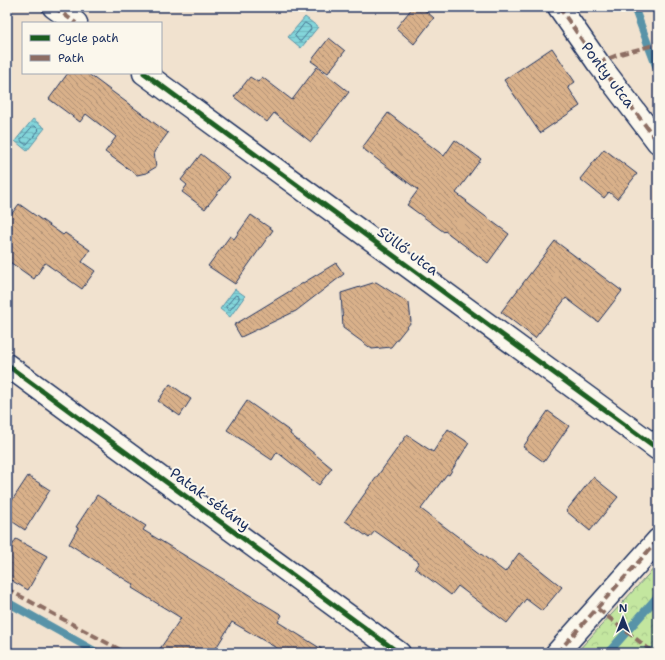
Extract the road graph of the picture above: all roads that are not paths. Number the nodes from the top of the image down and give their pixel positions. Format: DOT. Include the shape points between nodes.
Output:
graph roads {
  1 [pos="54,7"];
  2 [pos="559,7"];
  3 [pos="75,22"];
  4 [pos="145,74"];
  5 [pos="658,142"];
  6 [pos="7,365"];
  7 [pos="658,449"];
  8 [pos="658,540"];
  9 [pos="399,653"];
  10 [pos="558,653"];
  1 -- 3 [label="street"];
  2 -- 5 [label="street, Ponty utca"];
  4 -- 7 [label="street, Süllő utca"];
  6 -- 9 [label="street, Patak sétány"];
  8 -- 10 [label="street"];
}
